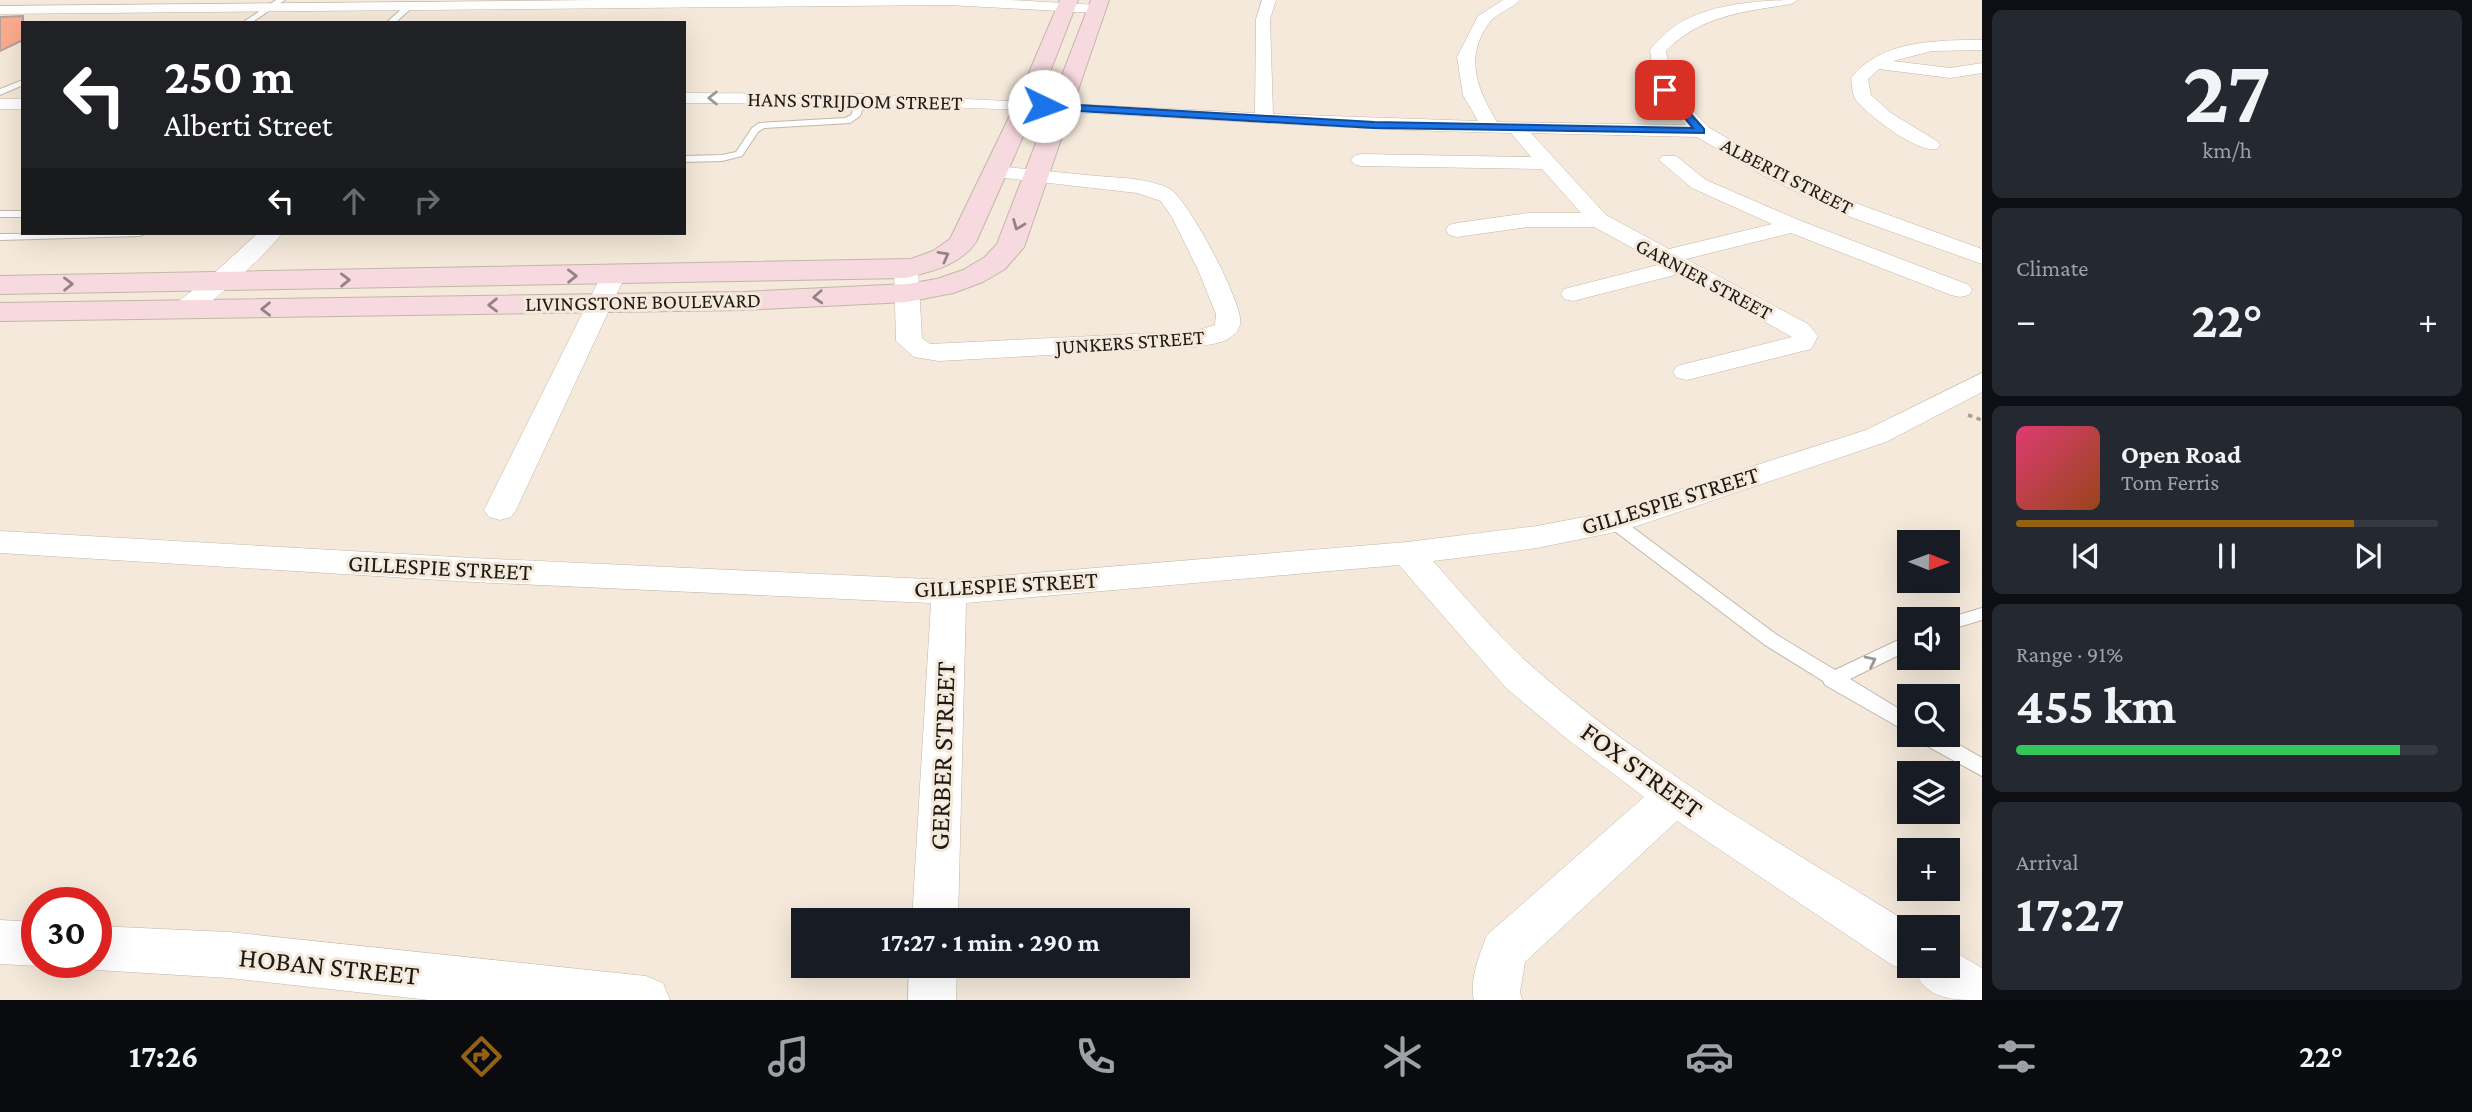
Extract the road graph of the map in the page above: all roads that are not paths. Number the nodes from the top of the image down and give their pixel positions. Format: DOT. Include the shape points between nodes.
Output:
graph roads {
  1 [pos="1269,0"];
  2 [pos="1513,0"];
  3 [pos="1791,0"];
  4 [pos="513,3"];
  5 [pos="275,4"];
  6 [pos="1067,4"];
  7 [pos="1098,5"];
  8 [pos="411,6"];
  9 [pos="0,9"];
  10 [pos="249,21"];
  11 [pos="392,21"];
  12 [pos="494,21"];
  13 [pos="1982,45"];
  14 [pos="1873,63"];
  15 [pos="1982,68"];
  16 [pos="21,84"];
  17 [pos="0,92"];
  18 [pos="686,98"];
  19 [pos="862,99"];
  20 [pos="0,104"];
  21 [pos="21,104"];
  22 [pos="1026,105"];
  23 [pos="1062,107"];
  24 [pos="1264,120"];
  25 [pos="1490,128"];
  26 [pos="1517,129"];
  27 [pos="1700,131"];
  28 [pos="1930,145"];
  29 [pos="686,159"];
  30 [pos="1360,160"];
  31 [pos="1669,160"];
  32 [pos="1548,163"];
  33 [pos="995,172"];
  34 [pos="1038,176"];
  35 [pos="0,214"];
  36 [pos="21,214"];
  37 [pos="1598,220"];
  38 [pos="1793,226"];
  39 [pos="1457,230"];
  40 [pos="70,235"];
  41 [pos="269,235"];
  42 [pos="0,237"];
  43 [pos="1982,257"];
  44 [pos="1672,262"];
  45 [pos="613,276"];
  46 [pos="907,281"];
  47 [pos="218,282"];
  48 [pos="0,285"];
  49 [pos="1960,290"];
  50 [pos="1573,294"];
  51 [pos="598,303"];
  52 [pos="181,311"];
  53 [pos="0,312"];
  54 [pos="1687,372"];
  55 [pos="1982,380"];
  56 [pos="500,510"];
  57 [pos="1614,522"];
  58 [pos="0,542"];
  59 [pos="1407,553"];
  60 [pos="949,592"];
  61 [pos="1982,614"];
  62 [pos="1960,620"];
  63 [pos="1897,648"];
  64 [pos="1832,680"];
  65 [pos="1897,718"];
  66 [pos="1946,747"];
  67 [pos="1982,768"];
  68 [pos="1675,796"];
  69 [pos="936,908"];
  70 [pos="1897,941"];
  71 [pos="0,942"];
  72 [pos="21,943"];
  73 [pos="112,949"];
  74 [pos="933,978"];
  75 [pos="1954,978"];
  76 [pos="1982,996"];
  77 [pos="646,1000"];
  78 [pos="932,1000"];
  79 [pos="1498,1000"];
  1 -- 24 [label="street" via="1262,19"];
  2 -- 25 [label="street" via="1483,19 1465,57 1472,95"];
  3 -- 27 [label="street, ALBERTI STREET" via="1705,18 1678,30 1658,50 1665,90"];
  4 -- 6 [label="street"];
  4 -- 8 [label="street"];
  4 -- 12 [label="street"];
  5 -- 8 [label="street"];
  5 -- 9 [label="street"];
  5 -- 10 [label="lane"];
  6 -- 7 [label="street"];
  6 -- 22 [label="street, LIVINGSTONE BOULEVARD"];
  7 -- 23 [label="street, LIVINGSTONE BOULEVARD"];
  8 -- 11 [label="lane"];
  13 -- 14 [label="street" via="1898,52"];
  14 -- 15 [label="street" via="1950,73"];
  14 -- 28 [label="street" via="1859,78 1863,97"];
  16 -- 17 [label="lane"];
  19 -- 18 [label="street, HANS STRIJDOM STREET, one-way"];
  19 -- 22 [label="street, HANS STRIJDOM STREET"];
  19 -- 29 [label="lane" via="855,116 847,121 772,122 755,130 739,154"];
  20 -- 21 [label="street"];
  22 -- 23 [label="street, HANS STRIJDOM STREET"];
  22 -- 33 [label="street, LIVINGSTONE BOULEVARD"];
  23 -- 24 [label="street, HANS STRIJDOM STREET"];
  23 -- 34 [label="street, LIVINGSTONE BOULEVARD"];
  24 -- 25 [label="street, HANS STRIJDOM STREET"];
  25 -- 26 [label="street, HANS STRIJDOM STREET"];
  26 -- 27 [label="street, HANS STRIJDOM STREET"];
  26 -- 32 [label="street, GARNIER STREET"];
  27 -- 43 [label="street, ALBERTI STREET" via="1771,172 1853,210"];
  30 -- 32 [label="street"];
  31 -- 38 [label="street" via="1699,184"];
  32 -- 37 [label="street, GARNIER STREET"];
  33 -- 34 [label="street, JUNKERS STREET"];
  46 -- 33 [label="street, LIVINGSTONE BOULEVARD, one-way" via="955,251"];
  34 -- 46 [label="street, LIVINGSTONE BOULEVARD, one-way" via="1010,247 995,262 943,286"];
  34 -- 46 [label="street, JUNKERS STREET" via="1146,188 1169,198 1229,314 1226,331 1195,339 931,352 909,341"];
  35 -- 36 [label="lane"];
  37 -- 39 [label="street" via="1528,220"];
  37 -- 44 [label="street, GARNIER STREET"];
  38 -- 44 [label="street"];
  38 -- 49 [label="street"];
  40 -- 42 [label="lane"];
  41 -- 47 [label="street"];
  44 -- 50 [label="street"];
  44 -- 54 [label="street, GARNIER STREET" via="1805,336 1802,343"];
  45 -- 46 [label="street, LIVINGSTONE BOULEVARD"];
  47 -- 45 [label="street, LIVINGSTONE BOULEVARD, one-way"];
  45 -- 51 [label="street"];
  46 -- 51 [label="street, LIVINGSTONE BOULEVARD, one-way" via="743,301"];
  48 -- 47 [label="street, LIVINGSTONE BOULEVARD, one-way"];
  47 -- 52 [label="street"];
  51 -- 52 [label="street, LIVINGSTONE BOULEVARD, one-way"];
  51 -- 56 [label="street"];
  52 -- 53 [label="street, LIVINGSTONE BOULEVARD"];
  55 -- 57 [label="street, GILLESPIE STREET" via="1875,436"];
  57 -- 59 [label="street, GILLESPIE STREET"];
  57 -- 64 [label="lane"];
  58 -- 60 [label="street, GILLESPIE STREET"];
  59 -- 60 [label="street, GILLESPIE STREET"];
  59 -- 68 [label="street, FOX STREET" via="1497,656 1536,693"];
  60 -- 69 [label="street, GERBER STREET"];
  61 -- 62 [label="lane"];
  64 -- 63 [label="lane, one-way"];
  64 -- 65 [label="lane"];
  66 -- 67 [label="lane"];
  68 -- 70 [label="street, FOX STREET"];
  68 -- 79 [label="street" via="1504,951"];
  71 -- 72 [label="street"];
  73 -- 77 [label="street, HOBAN STREET" via="229,955"];
  74 -- 78 [label="street"];
  75 -- 76 [label="street"];
}
